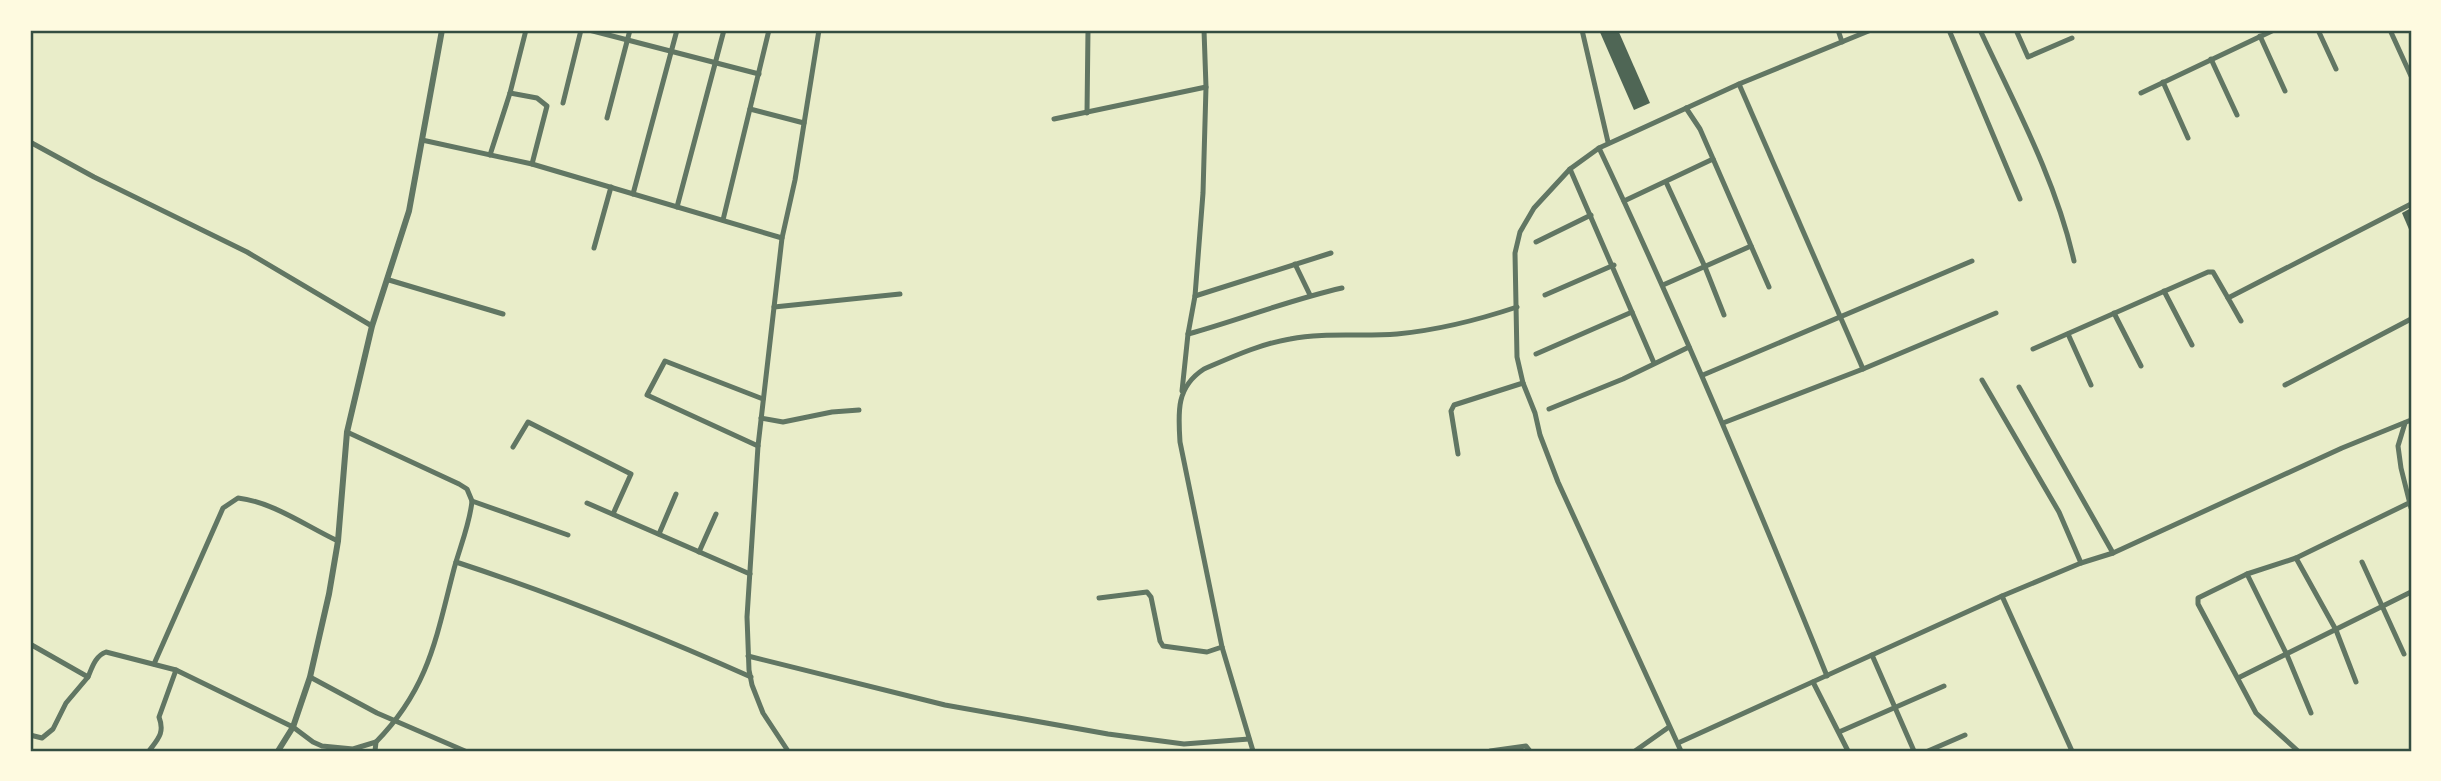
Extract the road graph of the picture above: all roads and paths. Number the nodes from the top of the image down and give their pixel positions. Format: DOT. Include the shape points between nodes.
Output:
graph roads {
  1 [pos="442,30"];
  2 [pos="526,30"];
  3 [pos="581,30"];
  4 [pos="589,30"];
  5 [pos="629,30"];
  6 [pos="677,30"];
  7 [pos="724,30"];
  8 [pos="769,30"];
  9 [pos="819,30"];
  10 [pos="1088,30"];
  11 [pos="1204,30"];
  12 [pos="1582,30"];
  13 [pos="1838,30"];
  14 [pos="1871,30"];
  15 [pos="1948,30"];
  16 [pos="1980,30"];
  17 [pos="2016,30"];
  18 [pos="2274,30"];
  19 [pos="2318,30"];
  20 [pos="2390,30"];
  21 [pos="2260,36"];
  22 [pos="2072,38"];
  23 [pos="627,40"];
  24 [pos="1842,42"];
  25 [pos="671,52"];
  26 [pos="2211,59"];
  27 [pos="715,64"];
  28 [pos="2336,69"];
  29 [pos="759,74"];
  30 [pos="2411,76"];
  31 [pos="2163,82"];
  32 [pos="1739,84"];
  33 [pos="1206,88"];
  34 [pos="2285,91"];
  35 [pos="510,93"];
  36 [pos="2141,93"];
  37 [pos="563,103"];
  38 [pos="1686,108"];
  39 [pos="750,109"];
  40 [pos="1087,113"];
  41 [pos="2237,115"];
  42 [pos="607,118"];
  43 [pos="1054,119"];
  44 [pos="804,123"];
  45 [pos="2188,138"];
  46 [pos="422,140"];
  47 [pos="30,142"];
  48 [pos="1608,142"];
  49 [pos="1599,148"];
  50 [pos="490,155"];
  51 [pos="1713,159"];
  52 [pos="531,164"];
  53 [pos="1570,169"];
  54 [pos="1666,183"];
  55 [pos="611,187"];
  56 [pos="633,194"];
  57 [pos="2020,199"];
  58 [pos="1624,201"];
  59 [pos="2411,204"];
  60 [pos="677,207"];
  61 [pos="1591,215"];
  62 [pos="723,220"];
  63 [pos="782,237"];
  64 [pos="1536,242"];
  65 [pos="1751,246"];
  66 [pos="594,248"];
  67 [pos="1331,253"];
  68 [pos="1972,261"];
  69 [pos="2074,261"];
  70 [pos="1295,264"];
  71 [pos="1614,265"];
  72 [pos="1705,267"];
  73 [pos="388,280"];
  74 [pos="1663,285"];
  75 [pos="1769,287"];
  76 [pos="1342,288"];
  77 [pos="2164,291"];
  78 [pos="900,294"];
  79 [pos="1310,295"];
  80 [pos="1545,295"];
  81 [pos="1195,296"];
  82 [pos="2228,298"];
  83 [pos="774,307"];
  84 [pos="1517,307"];
  85 [pos="1632,312"];
  86 [pos="1996,313"];
  87 [pos="2114,313"];
  88 [pos="503,314"];
  89 [pos="1724,315"];
  90 [pos="1841,317"];
  91 [pos="2411,319"];
  92 [pos="2241,321"];
  93 [pos="373,326"];
  94 [pos="1188,334"];
  95 [pos="2068,334"];
  96 [pos="2192,345"];
  97 [pos="1689,347"];
  98 [pos="2033,349"];
  99 [pos="1536,354"];
  100 [pos="1654,363"];
  101 [pos="2141,366"];
  102 [pos="1863,369"];
  103 [pos="1703,375"];
  104 [pos="1982,380"];
  105 [pos="1523,383"];
  106 [pos="2091,385"];
  107 [pos="2285,385"];
  108 [pos="2019,387"];
  109 [pos="1182,391"];
  110 [pos="763,399"];
  111 [pos="1549,409"];
  112 [pos="859,410"];
  113 [pos="761,418"];
  114 [pos="2411,420"];
  115 [pos="1723,423"];
  116 [pos="2404,423"];
  117 [pos="347,432"];
  118 [pos="758,446"];
  119 [pos="513,447"];
  120 [pos="1458,454"];
  121 [pos="676,494"];
  122 [pos="472,501"];
  123 [pos="587,503"];
  124 [pos="2410,505"];
  125 [pos="614,514"];
  126 [pos="716,514"];
  127 [pos="659,534"];
  128 [pos="568,535"];
  129 [pos="338,541"];
  130 [pos="699,552"];
  131 [pos="2113,553"];
  132 [pos="2296,558"];
  133 [pos="456,562"];
  134 [pos="2361,562"];
  135 [pos="2081,563"];
  136 [pos="750,574"];
  137 [pos="2247,574"];
  138 [pos="2411,592"];
  139 [pos="2002,596"];
  140 [pos="1099,598"];
  141 [pos="2382,607"];
  142 [pos="2336,630"];
  143 [pos="30,644"];
  144 [pos="1222,647"];
  145 [pos="2404,654"];
  146 [pos="1872,655"];
  147 [pos="2287,655"];
  148 [pos="748,656"];
  149 [pos="154,664"];
  150 [pos="176,670"];
  151 [pos="1827,676"];
  152 [pos="88,677"];
  153 [pos="310,677"];
  154 [pos="751,677"];
  155 [pos="2238,678"];
  156 [pos="1813,682"];
  157 [pos="2356,682"];
  158 [pos="1944,686"];
  159 [pos="1895,708"];
  160 [pos="2311,713"];
  161 [pos="397,721"];
  162 [pos="293,727"];
  163 [pos="1669,727"];
  164 [pos="1839,732"];
  165 [pos="1965,735"];
  166 [pos="30,736"];
  167 [pos="1249,739"];
  168 [pos="376,742"];
  169 [pos="1678,743"];
  170 [pos="149,751"];
  171 [pos="278,751"];
  172 [pos="375,751"];
  173 [pos="465,751"];
  174 [pos="788,751"];
  175 [pos="1253,751"];
  176 [pos="1490,751"];
  177 [pos="1530,751"];
  178 [pos="1635,751"];
  179 [pos="1681,751"];
  180 [pos="1848,751"];
  181 [pos="1914,751"];
  182 [pos="1928,751"];
  183 [pos="2072,751"];
  184 [pos="2298,751"];
  1 -- 46 [label="street"];
  2 -- 35 [label="street"];
  3 -- 37 [label="street"];
  4 -- 23 [label="street"];
  5 -- 23 [label="street"];
  6 -- 25 [label="street"];
  7 -- 27 [label="street"];
  8 -- 29 [label="street"];
  9 -- 44 [label="street"];
  10 -- 40 [label="street"];
  11 -- 33 [label="street"];
  12 -- 48 [label="street"];
  13 -- 24 [label="street"];
  14 -- 24 [label="street"];
  15 -- 57 [label="street"];
  16 -- 69 [label="street" via="2066,223"];
  17 -- 22 [label="street" via="2028,57"];
  18 -- 21 [label="street"];
  19 -- 28 [label="street"];
  20 -- 30 [label="street"];
  21 -- 26 [label="street"];
  21 -- 34 [label="street"];
  23 -- 25 [label="street"];
  23 -- 42 [label="street"];
  24 -- 32 [label="street"];
  25 -- 27 [label="street"];
  25 -- 56 [label="street"];
  26 -- 31 [label="street"];
  26 -- 41 [label="street"];
  27 -- 29 [label="street"];
  27 -- 60 [label="street"];
  29 -- 39 [label="street"];
  31 -- 36 [label="street"];
  31 -- 45 [label="street"];
  32 -- 38 [label="street"];
  32 -- 90 [label="street"];
  33 -- 40 [label="street"];
  33 -- 81 [label="street"];
  35 -- 50 [label="street"];
  35 -- 52 [label="street" via="537,98 547,106"];
  38 -- 48 [label="street"];
  38 -- 51 [label="street"];
  39 -- 44 [label="street"];
  39 -- 62 [label="street"];
  40 -- 43 [label="street"];
  44 -- 63 [label="street"];
  46 -- 50 [label="street"];
  46 -- 73 [label="street" via="409,211"];
  47 -- 93 [label="street" via="247,252"];
  48 -- 49 [label="street"];
  49 -- 53 [label="street"];
  49 -- 58 [label="street"];
  50 -- 52 [label="street"];
  51 -- 54 [label="street"];
  51 -- 65 [label="street"];
  52 -- 55 [label="street"];
  53 -- 61 [label="street"];
  53 -- 84 [label="street" via="1534,208 1520,232 1515,253"];
  54 -- 58 [label="street"];
  54 -- 72 [label="street"];
  55 -- 56 [label="street"];
  55 -- 66 [label="street"];
  56 -- 60 [label="street"];
  58 -- 74 [label="street"];
  59 -- 82 [label="street"];
  60 -- 62 [label="street"];
  61 -- 64 [label="street"];
  61 -- 71 [label="street"];
  62 -- 63 [label="street"];
  63 -- 83 [label="street"];
  65 -- 72 [label="street"];
  65 -- 75 [label="street"];
  67 -- 70 [label="street"];
  68 -- 90 [label="street"];
  70 -- 79 [label="street"];
  70 -- 81 [label="street"];
  71 -- 80 [label="street"];
  71 -- 85 [label="street"];
  72 -- 74 [label="street"];
  72 -- 89 [label="street"];
  73 -- 88 [label="street"];
  73 -- 93 [label="street"];
  74 -- 97 [label="street"];
  76 -- 79 [label="street"];
  77 -- 82 [label="street" via="2211,271"];
  77 -- 87 [label="street"];
  77 -- 96 [label="street"];
  78 -- 83 [label="street"];
  79 -- 94 [label="street"];
  81 -- 94 [label="street"];
  82 -- 92 [label="street"];
  83 -- 110 [label="street"];
  84 -- 105 [label="street" via="1517,356"];
  84 -- 109 [label="street" via="1428,330 1279,341 1204,369"];
  85 -- 99 [label="street"];
  85 -- 100 [label="street"];
  86 -- 102 [label="street"];
  87 -- 95 [label="street"];
  87 -- 101 [label="street"];
  90 -- 102 [label="street"];
  90 -- 103 [label="street"];
  91 -- 107 [label="street"];
  93 -- 117 [label="street"];
  94 -- 109 [label="street"];
  95 -- 98 [label="street"];
  95 -- 106 [label="street"];
  97 -- 100 [label="street"];
  97 -- 103 [label="street"];
  100 -- 111 [label="street"];
  102 -- 115 [label="street"];
  103 -- 115 [label="street"];
  104 -- 135 [label="street" via="2059,512"];
  105 -- 120 [label="street" via="1454,405"];
  105 -- 163 [label="street" via="1558,482"];
  108 -- 131 [label="street"];
  109 -- 144 [label="street" via="1181,442"];
  110 -- 113 [label="street"];
  110 -- 118 [label="street" via="665,361 647,395"];
  112 -- 113 [label="street" via="783,422"];
  113 -- 118 [label="street"];
  114 -- 116 [label="street"];
  115 -- 151 [label="street"];
  116 -- 124 [label="street" via="2398,446"];
  116 -- 131 [label="street"];
  117 -- 122 [label="street" via="459,484"];
  117 -- 129 [label="street"];
  118 -- 136 [label="street"];
  119 -- 125 [label="street" via="528,422 631,474"];
  121 -- 127 [label="street"];
  122 -- 128 [label="street"];
  122 -- 133 [label="street"];
  123 -- 125 [label="street"];
  124 -- 132 [label="street"];
  125 -- 127 [label="street"];
  126 -- 130 [label="street"];
  127 -- 130 [label="street"];
  129 -- 149 [label="street" via="255,500 238,498 223,508"];
  129 -- 153 [label="street"];
  130 -- 136 [label="street"];
  131 -- 135 [label="street"];
  132 -- 137 [label="street"];
  132 -- 142 [label="street"];
  133 -- 154 [label="street" via="597,611"];
  133 -- 161 [label="street" via="433,653"];
  134 -- 141 [label="street"];
  135 -- 139 [label="street"];
  136 -- 148 [label="street"];
  137 -- 147 [label="street"];
  137 -- 155 [label="street" via="2197,600"];
  138 -- 141 [label="street"];
  139 -- 146 [label="street"];
  139 -- 183 [label="street"];
  140 -- 144 [label="street" via="1150,593 1163,646 1208,652"];
  141 -- 142 [label="street"];
  141 -- 145 [label="street"];
  142 -- 147 [label="street"];
  142 -- 157 [label="street"];
  143 -- 152 [label="street"];
  144 -- 167 [label="street"];
  146 -- 151 [label="street"];
  146 -- 159 [label="street"];
  147 -- 155 [label="street"];
  147 -- 160 [label="street"];
  148 -- 154 [label="street"];
  148 -- 167 [label="street" via="945,705 1108,733 1184,744"];
  149 -- 150 [label="street"];
  149 -- 152 [label="street" via="106,652 100,654"];
  150 -- 162 [label="street"];
  150 -- 170 [label="street" via="159,718 163,727 160,738"];
  151 -- 156 [label="street"];
  152 -- 166 [label="street" via="66,703 50,733 42,738"];
  153 -- 161 [label="street"];
  153 -- 162 [label="street"];
  154 -- 174 [label="street" via="763,713"];
  155 -- 184 [label="street" via="2256,713"];
  156 -- 164 [label="street"];
  156 -- 169 [label="street"];
  158 -- 159 [label="street"];
  159 -- 164 [label="street"];
  159 -- 181 [label="street"];
  161 -- 168 [label="street"];
  161 -- 173 [label="street"];
  162 -- 168 [label="street" via="313,742 343,750"];
  162 -- 171 [label="street"];
  163 -- 169 [label="street"];
  163 -- 178 [label="street"];
  164 -- 180 [label="street"];
  165 -- 182 [label="street"];
  167 -- 175 [label="street"];
  168 -- 172 [label="street"];
  169 -- 179 [label="street"];
  176 -- 177 [label="street" via="1526,746"];
}
